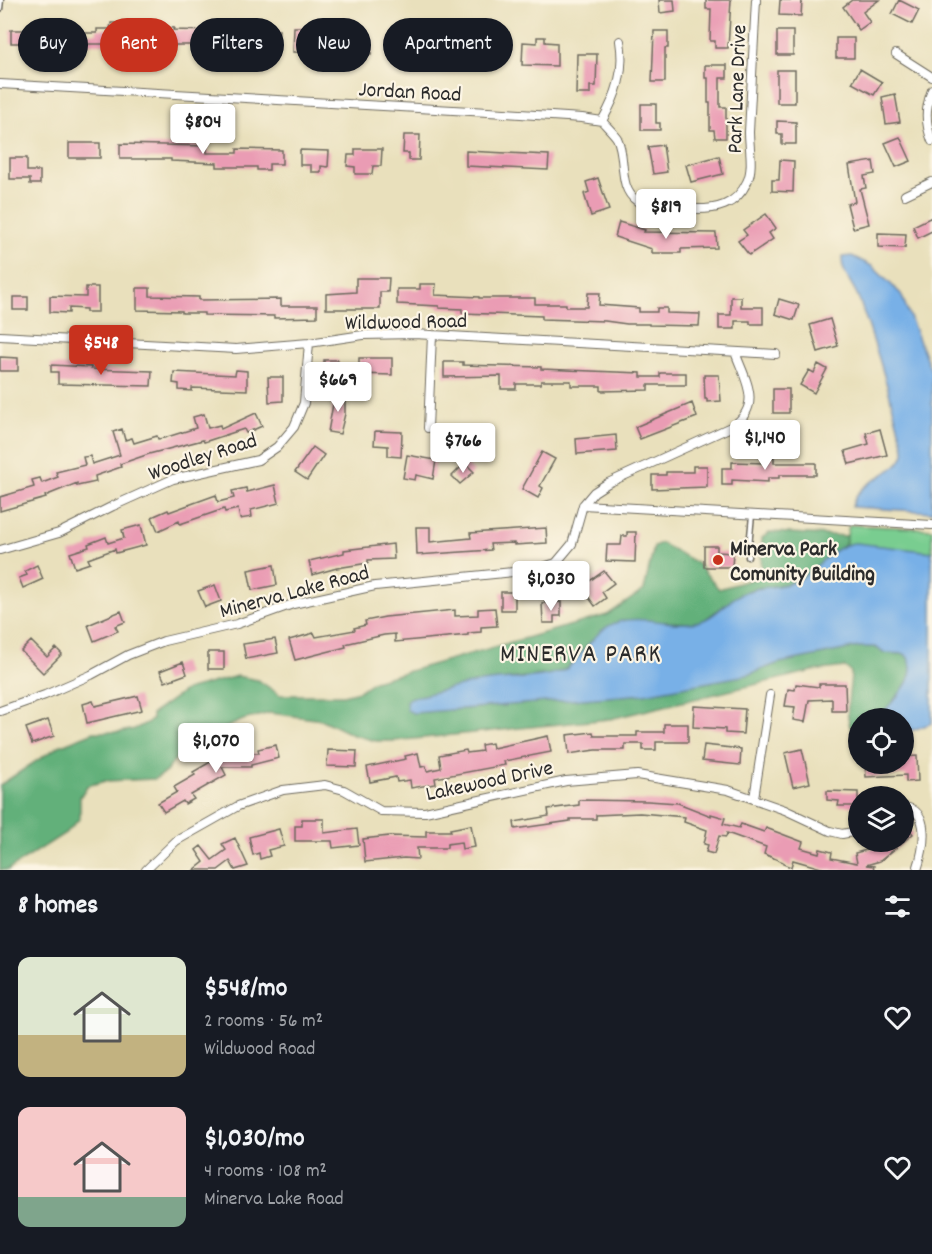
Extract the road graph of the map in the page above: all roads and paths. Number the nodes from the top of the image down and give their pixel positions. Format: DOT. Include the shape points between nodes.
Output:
graph roads {
  1 [pos="1,0"];
  2 [pos="756,0"];
  3 [pos="0,9"];
  4 [pos="620,41"];
  5 [pos="896,54"];
  6 [pos="932,77"];
  7 [pos="0,84"];
  8 [pos="932,90"];
  9 [pos="602,121"];
  10 [pos="932,141"];
  11 [pos="932,182"];
  12 [pos="905,195"];
  13 [pos="432,335"];
  14 [pos="0,336"];
  15 [pos="309,343"];
  16 [pos="735,352"];
  17 [pos="776,354"];
  18 [pos="428,428"];
  19 [pos="583,505"];
  20 [pos="752,514"];
  21 [pos="932,525"];
  22 [pos="0,550"];
  23 [pos="748,557"];
  24 [pos="770,695"];
  25 [pos="0,711"];
  26 [pos="754,798"];
  27 [pos="914,810"];
  28 [pos="848,833"];
  29 [pos="146,870"];
  30 [pos="917,870"];
  1 -- 3 [label="lane"];
  2 -- 9 [label="street, Park Lane Drive" via="750,164 748,180 735,200 721,208 705,210 654,207 638,202 627,189 624,158 616,137"];
  4 -- 9 [label="street" via="621,77"];
  5 -- 6 [label="street"];
  7 -- 9 [label="street, Jordan Road"];
  8 -- 10 [label="street" via="926,120"];
  11 -- 12 [label="street"];
  13 -- 15 [label="street, Wildwood Road" via="363,335"];
  13 -- 16 [label="street, Wildwood Road"];
  13 -- 18 [label="street"];
  14 -- 15 [label="street, Wildwood Road" via="236,349"];
  15 -- 22 [label="street, Woodley Road" via="304,403 294,427 277,447 258,460 173,479 59,533"];
  16 -- 17 [label="street, Wildwood Road"];
  16 -- 19 [label="street" via="749,393 750,406 744,418 608,483"];
  19 -- 20 [label="street"];
  19 -- 25 [label="street, Minerva Lake Road" via="572,544 556,562 533,570 375,586 293,604 237,624 164,641"];
  20 -- 21 [label="street"];
  20 -- 23 [label="lane"];
  24 -- 26 [label="street"];
  26 -- 28 [label="street, Lakewood Drive" via="830,831"];
  26 -- 29 [label="street, Lakewood Drive" via="637,774 566,781 426,812 381,811 344,790 325,785 283,790 238,806 176,841"];
  27 -- 30 [label="street" via="924,819 928,830"];
}
